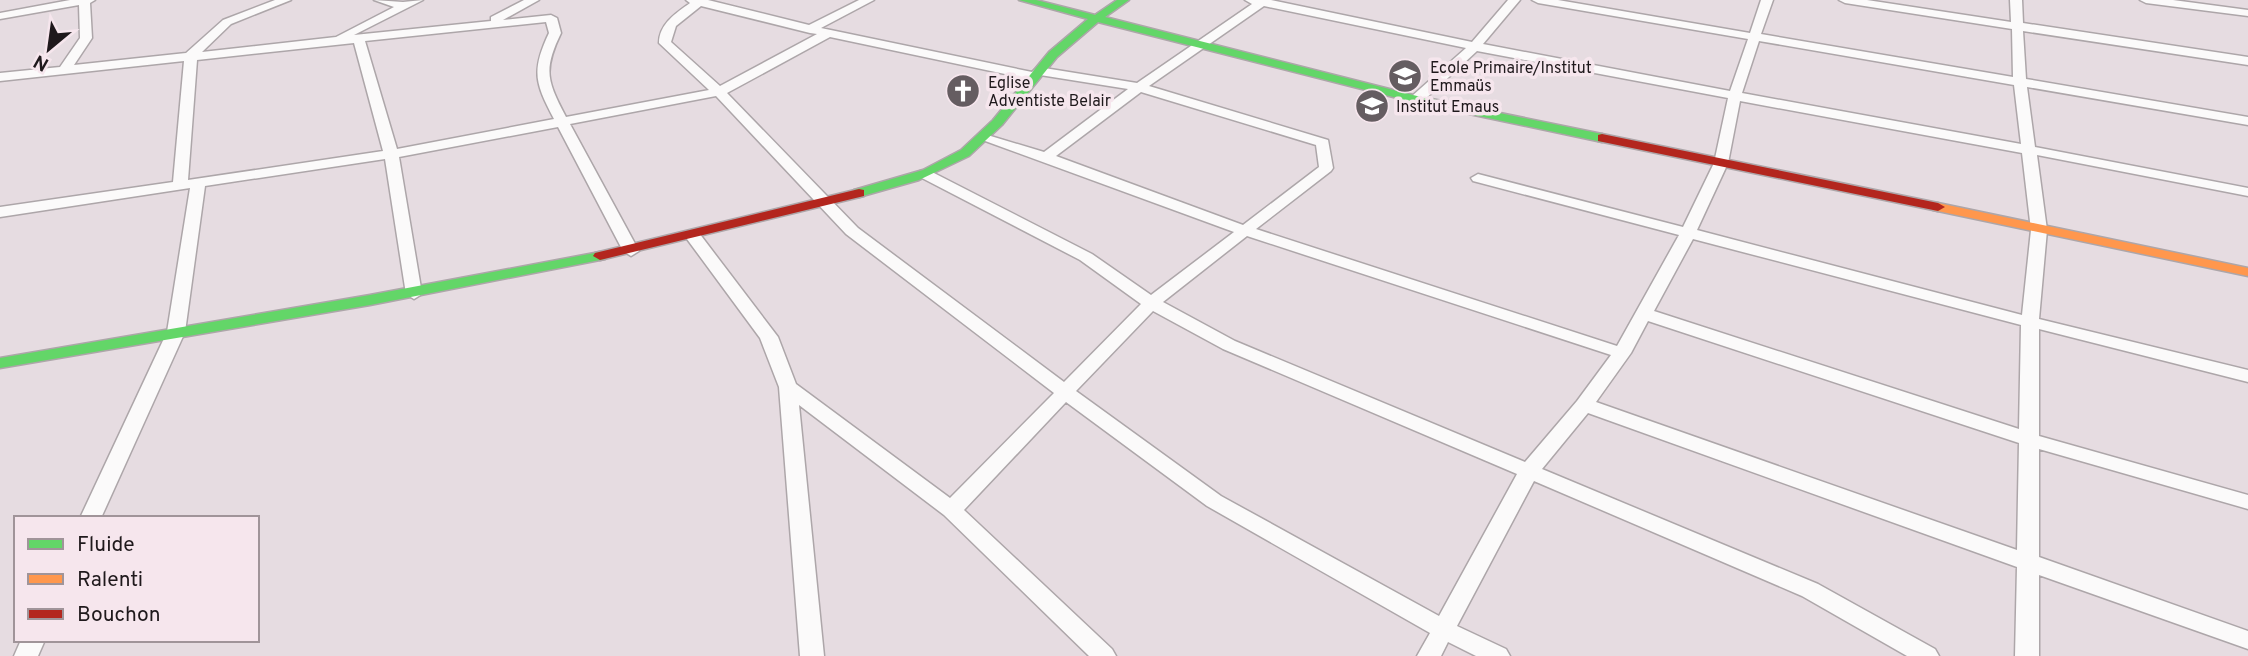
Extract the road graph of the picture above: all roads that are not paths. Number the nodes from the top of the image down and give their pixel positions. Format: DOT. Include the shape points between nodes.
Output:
graph roads {
  1 [pos="87,0"];
  2 [pos="285,0"];
  3 [pos="380,0"];
  4 [pos="417,0"];
  5 [pos="533,0"];
  6 [pos="868,0"];
  7 [pos="1024,0"];
  8 [pos="1124,0"];
  9 [pos="1514,0"];
  10 [pos="1538,0"];
  11 [pos="1767,0"];
  12 [pos="1844,0"];
  13 [pos="2016,0"];
  14 [pos="2146,0"];
  15 [pos="698,1"];
  16 [pos="1259,1"];
  17 [pos="404,6"];
  18 [pos="2248,13"];
  19 [pos="0,16"];
  20 [pos="1097,17"];
  21 [pos="485,25"];
  22 [pos="2016,26"];
  23 [pos="810,29"];
  24 [pos="828,33"];
  25 [pos="1756,38"];
  26 [pos="359,40"];
  27 [pos="330,43"];
  28 [pos="1204,44"];
  29 [pos="1473,47"];
  30 [pos="191,55"];
  31 [pos="2248,61"];
  32 [pos="65,69"];
  33 [pos="1036,73"];
  34 [pos="0,77"];
  35 [pos="2020,81"];
  36 [pos="1139,88"];
  37 [pos="719,92"];
  38 [pos="1735,95"];
  39 [pos="1418,99"];
  40 [pos="562,120"];
  41 [pos="2248,121"];
  42 [pos="984,138"];
  43 [pos="2028,148"];
  44 [pos="391,154"];
  45 [pos="1046,157"];
  46 [pos="1721,163"];
  47 [pos="925,174"];
  48 [pos="1478,178"];
  49 [pos="198,183"];
  50 [pos="180,186"];
  51 [pos="2248,192"];
  52 [pos="824,204"];
  53 [pos="0,212"];
  54 [pos="2039,230"];
  55 [pos="1246,231"];
  56 [pos="1688,233"];
  57 [pos="692,236"];
  58 [pos="631,251"];
  59 [pos="2248,272"];
  60 [pos="414,294"];
  61 [pos="1152,303"];
  62 [pos="1642,313"];
  63 [pos="2030,323"];
  64 [pos="176,332"];
  65 [pos="1622,353"];
  66 [pos="0,363"];
  67 [pos="2248,376"];
  68 [pos="788,387"];
  69 [pos="1065,392"];
  70 [pos="1584,405"];
  71 [pos="2028,439"];
  72 [pos="1529,471"];
  73 [pos="2248,502"];
  74 [pos="951,510"];
  75 [pos="91,516"];
  76 [pos="2027,562"];
  77 [pos="1443,629"];
  78 [pos="2248,640"];
  79 [pos="812,656"];
  80 [pos="1104,656"];
  81 [pos="1429,656"];
  82 [pos="1498,656"];
  83 [pos="1927,656"];
  84 [pos="2026,656"];
  1 -- 19 [label="street"];
  1 -- 32 [label="street" via="86,38"];
  2 -- 30 [label="street" via="227,22"];
  3 -- 17 [label="street"];
  4 -- 17 [label="street"];
  5 -- 21 [label="street"];
  6 -- 23 [label="street"];
  7 -- 20 [label="street"];
  8 -- 20 [label="street"];
  9 -- 29 [label="street"];
  10 -- 25 [label="street"];
  11 -- 25 [label="street"];
  12 -- 22 [label="street"];
  13 -- 22 [label="street"];
  14 -- 18 [label="street"];
  15 -- 23 [label="street"];
  15 -- 37 [label="street" via="663,36 665,43"];
  16 -- 28 [label="street"];
  16 -- 29 [label="street"];
  17 -- 27 [label="street"];
  20 -- 28 [label="street"];
  20 -- 33 [label="street"];
  21 -- 26 [label="street"];
  21 -- 40 [label="street" via="551,18 555,33 543,58 545,90"];
  22 -- 31 [label="street"];
  22 -- 35 [label="street"];
  23 -- 24 [label="street"];
  24 -- 33 [label="street"];
  24 -- 37 [label="street"];
  25 -- 35 [label="street"];
  25 -- 38 [label="street"];
  26 -- 27 [label="street"];
  26 -- 44 [label="street"];
  27 -- 30 [label="street"];
  28 -- 36 [label="street"];
  28 -- 39 [label="street"];
  29 -- 38 [label="street"];
  29 -- 39 [label="street"];
  30 -- 32 [label="street"];
  30 -- 50 [label="street"];
  32 -- 34 [label="street"];
  33 -- 36 [label="street"];
  33 -- 42 [label="street" via="1008,114"];
  35 -- 41 [label="street"];
  35 -- 43 [label="street"];
  36 -- 45 [label="street"];
  36 -- 55 [label="street" via="1323,143 1326,168"];
  37 -- 40 [label="street"];
  37 -- 52 [label="street"];
  38 -- 43 [label="street"];
  38 -- 46 [label="street"];
  39 -- 46 [label="street"];
  40 -- 44 [label="street"];
  40 -- 58 [label="street"];
  42 -- 45 [label="street"];
  42 -- 47 [label="street"];
  43 -- 51 [label="street"];
  43 -- 54 [label="street"];
  44 -- 49 [label="street"];
  44 -- 60 [label="street"];
  45 -- 55 [label="street"];
  46 -- 54 [label="street"];
  46 -- 56 [label="street"];
  47 -- 52 [label="street"];
  47 -- 61 [label="street" via="1086,257"];
  48 -- 56 [label="street"];
  49 -- 50 [label="street"];
  49 -- 64 [label="street"];
  50 -- 53 [label="street"];
  52 -- 57 [label="street"];
  52 -- 69 [label="street" via="852,231"];
  54 -- 59 [label="street"];
  54 -- 63 [label="street"];
  55 -- 61 [label="street"];
  55 -- 65 [label="street"];
  56 -- 62 [label="street"];
  56 -- 63 [label="street"];
  57 -- 58 [label="street"];
  57 -- 68 [label="street" via="769,337"];
  58 -- 60 [label="street"];
  60 -- 64 [label="street"];
  61 -- 69 [label="street"];
  61 -- 72 [label="street" via="1229,345"];
  62 -- 65 [label="street"];
  62 -- 71 [label="street"];
  63 -- 67 [label="street"];
  63 -- 71 [label="street"];
  64 -- 66 [label="street"];
  64 -- 75 [label="street"];
  65 -- 70 [label="street"];
  68 -- 74 [label="street"];
  68 -- 79 [label="street"];
  69 -- 74 [label="street"];
  69 -- 77 [label="street" via="1214,501"];
  70 -- 72 [label="street"];
  70 -- 76 [label="street"];
  71 -- 73 [label="street"];
  71 -- 76 [label="street"];
  72 -- 77 [label="street"];
  72 -- 83 [label="street" via="1810,590"];
  74 -- 80 [label="street"];
  76 -- 78 [label="street"];
  76 -- 84 [label="street"];
  77 -- 81 [label="street"];
  77 -- 82 [label="street"];
}
